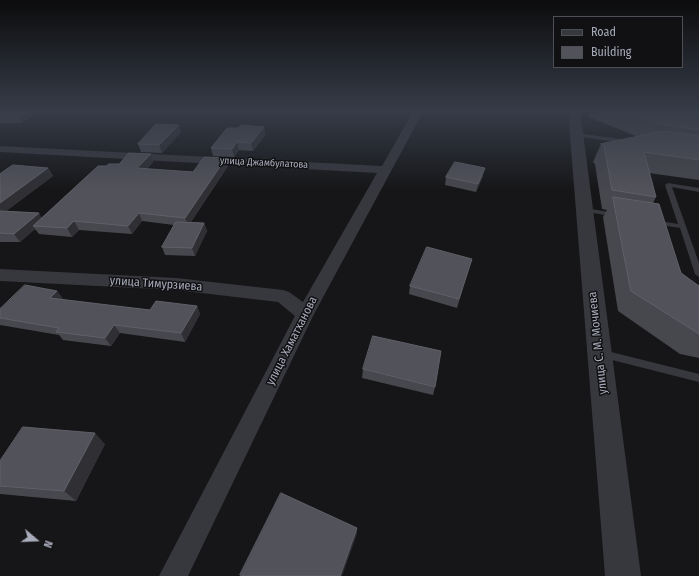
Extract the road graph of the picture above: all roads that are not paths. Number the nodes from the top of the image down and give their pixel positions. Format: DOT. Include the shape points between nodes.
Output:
graph roads {
  1 [pos="403,137"];
  2 [pos="577,137"];
  3 [pos="590,137"];
  4 [pos="638,144"];
  5 [pos="0,149"];
  6 [pos="384,170"];
  7 [pos="699,190"];
  8 [pos="585,210"];
  9 [pos="622,217"];
  10 [pos="645,221"];
  11 [pos="683,227"];
  12 [pos="699,274"];
  13 [pos="0,275"];
  14 [pos="305,314"];
  15 [pos="599,353"];
  16 [pos="699,378"];
  17 [pos="173,576"];
  18 [pos="622,576"];
  1 -- 6 [label="street, улица Хаматханова"];
  2 -- 8 [label="street, улица С. М. Мочиева"];
  3 -- 4 [label="lane"];
  5 -- 6 [label="street, улица Джамбулатова"];
  6 -- 14 [label="street, улица Хаматханова"];
  7 -- 11 [label="lane" via="668,185"];
  8 -- 9 [label="lane"];
  8 -- 15 [label="street, улица С. М. Мочиева"];
  10 -- 11 [label="lane"];
  11 -- 12 [label="lane"];
  13 -- 14 [label="street, улица Тимурзиева" via="176,284 283,296"];
  14 -- 17 [label="street, улица Хаматханова"];
  15 -- 16 [label="lane"];
  15 -- 18 [label="street, улица С. М. Мочиева"];
}
